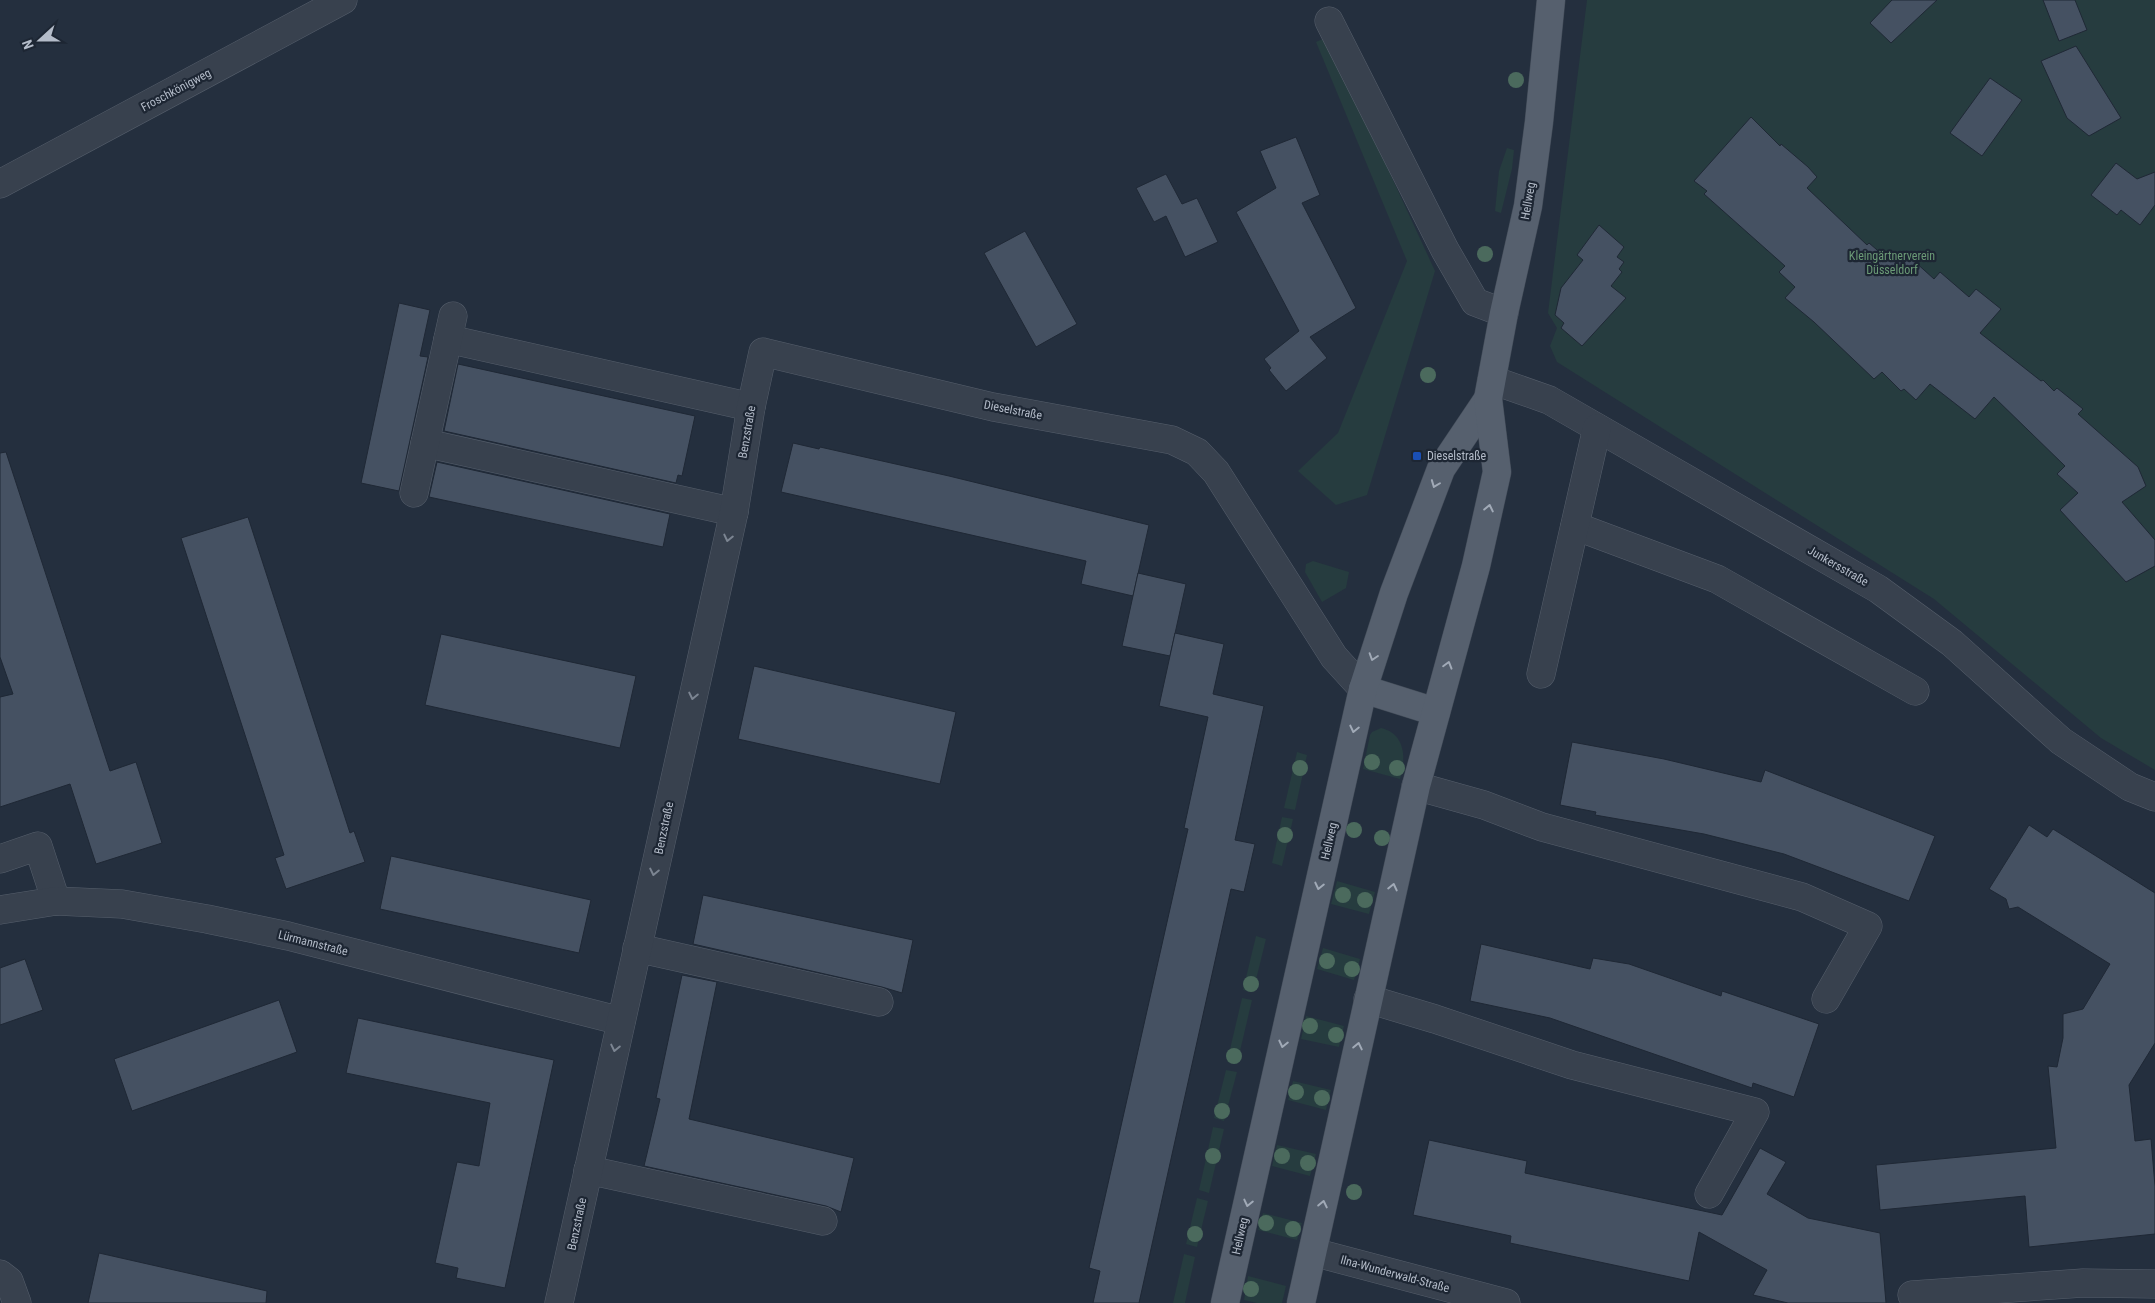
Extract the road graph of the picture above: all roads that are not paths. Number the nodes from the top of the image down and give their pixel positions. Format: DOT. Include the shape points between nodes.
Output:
graph roads {
  1 [pos="343,0"];
  2 [pos="1551,0"];
  3 [pos="1329,21"];
  4 [pos="3,175"];
  5 [pos="1504,313"];
  6 [pos="764,352"];
  7 [pos="1490,390"];
  8 [pos="751,407"];
  9 [pos="1598,428"];
  10 [pos="425,443"];
  11 [pos="414,493"];
  12 [pos="734,512"];
  13 [pos="1575,526"];
  14 [pos="1541,674"];
  15 [pos="1363,689"];
  16 [pos="1915,691"];
  17 [pos="1436,712"];
  18 [pos="1416,786"];
  19 [pos="2155,797"];
  20 [pos="0,859"];
  21 [pos="56,901"];
  22 [pos="0,910"];
  23 [pos="637,948"];
  24 [pos="1368,999"];
  25 [pos="1826,999"];
  26 [pos="879,1002"];
  27 [pos="621,1021"];
  28 [pos="588,1170"];
  29 [pos="1709,1194"];
  30 [pos="823,1221"];
  31 [pos="1313,1252"];
  32 [pos="2155,1284"];
  33 [pos="1912,1295"];
  34 [pos="559,1303"];
  35 [pos="1226,1303"];
  36 [pos="1302,1303"];
  37 [pos="1506,1303"];
  1 -- 4 [label="street, Froschkönigweg"];
  2 -- 5 [label="main road, Hellweg" via="1540,122 1528,206"];
  3 -- 5 [label="street" via="1475,302"];
  5 -- 7 [label="main road, Hellweg"];
  6 -- 8 [label="street, Benzstraße"];
  6 -- 15 [label="street, Dieselstraße" via="993,407 1172,440 1197,452 1216,472 1334,657"];
  7 -- 9 [label="street, Junkersstraße" via="1549,400"];
  7 -- 15 [label="main road, Hellweg, one-way" via="1441,469 1394,593"];
  17 -- 7 [label="main road, Hellweg, one-way" via="1476,566 1496,472"];
  8 -- 10 [label="street" via="450,328"];
  8 -- 12 [label="street, Benzstraße"];
  9 -- 13 [label="street"];
  9 -- 19 [label="street, Junkersstraße" via="1878,589 1952,643 2062,741 2130,787"];
  10 -- 11 [label="street"];
  10 -- 12 [label="street"];
  12 -- 23 [label="street, Benzstraße, one-way"];
  13 -- 14 [label="street"];
  13 -- 16 [label="street" via="1717,579"];
  15 -- 17 [label="main road"];
  15 -- 35 [label="main road, Hellweg, one-way"];
  17 -- 18 [label="main road, Hellweg"];
  24 -- 18 [label="main road, Hellweg, one-way"];
  18 -- 25 [label="street" via="1484,805 1542,827 1802,897 1868,926"];
  20 -- 21 [label="street" via="38,846"];
  21 -- 22 [label="street, Lürmannstraße"];
  21 -- 27 [label="street, Lürmannstraße" via="122,904 288,936"];
  23 -- 26 [label="street"];
  23 -- 27 [label="street, Benzstraße"];
  24 -- 29 [label="street" via="1435,1018 1572,1065 1755,1112"];
  31 -- 24 [label="main road, Hellweg, one-way"];
  27 -- 28 [label="street, Benzstraße, one-way"];
  28 -- 30 [label="street"];
  28 -- 34 [label="street, Benzstraße"];
  31 -- 36 [label="main road, Hellweg"];
  31 -- 37 [label="street, Ilna-Wunderwald-Straße"];
  32 -- 33 [label="street" via="2083,1283"];
}
